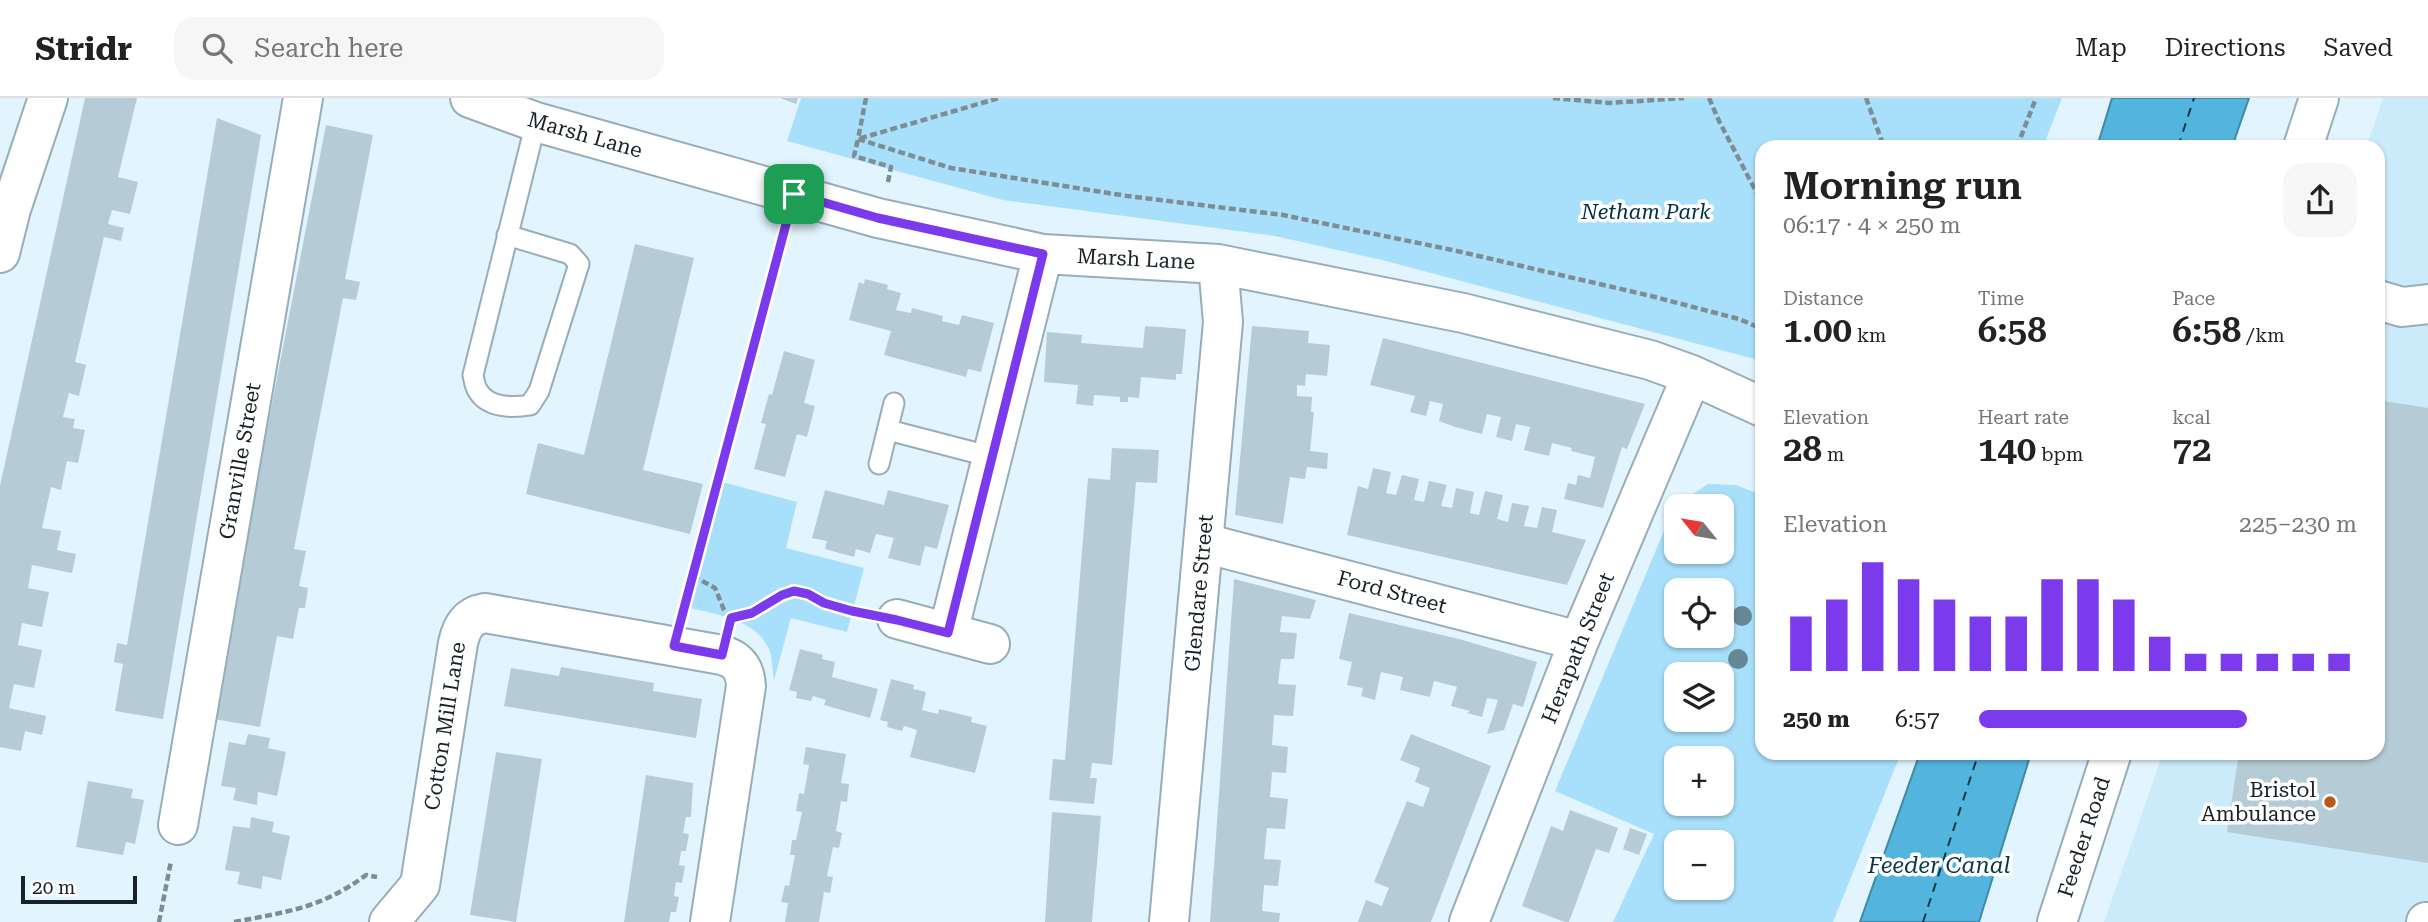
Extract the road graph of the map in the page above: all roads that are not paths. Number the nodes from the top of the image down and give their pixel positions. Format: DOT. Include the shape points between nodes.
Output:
graph roads {
  1 [pos="48,98"];
  2 [pos="303,98"];
  3 [pos="470,98"];
  4 [pos="2319,98"];
  5 [pos="536,122"];
  6 [pos="2304,140"];
  7 [pos="15,144"];
  8 [pos="507,235"];
  9 [pos="0,253"];
  10 [pos="1043,254"];
  11 [pos="1218,264"];
  12 [pos="2385,302"];
  13 [pos="2428,304"];
  14 [pos="1692,375"];
  15 [pos="894,403"];
  16 [pos="1755,404"];
  17 [pos="888,430"];
  18 [pos="992,457"];
  19 [pos="879,464"];
  20 [pos="1204,543"];
  21 [pos="897,620"];
  22 [pos="948,633"];
  23 [pos="1579,641"];
  24 [pos="990,644"];
  25 [pos="2109,760"];
  26 [pos="178,825"];
  27 [pos="389,922"];
  28 [pos="710,922"];
  29 [pos="1169,922"];
  30 [pos="1469,922"];
  31 [pos="2057,922"];
  1 -- 7 [label="street"];
  2 -- 26 [label="street, Granville Street"];
  3 -- 5 [label="street, Marsh Lane"];
  4 -- 6 [label="street"];
  5 -- 8 [label="lane"];
  5 -- 10 [label="street, Marsh Lane" via="878,218"];
  7 -- 9 [label="street" via="10,209"];
  8 -- 8 [label="lane" via="570,254 579,264 539,391 530,405 515,408 488,402 472,375"];
  10 -- 11 [label="street, Marsh Lane"];
  10 -- 18 [label="street"];
  11 -- 14 [label="street, Marsh Lane" via="1463,313 1650,360"];
  11 -- 20 [label="street, Glendare Street" via="1223,322"];
  12 -- 13 [label="street" via="2402,307"];
  14 -- 16 [label="street, Marsh Lane"];
  14 -- 23 [label="street, Herapath Street"];
  15 -- 17 [label="lane"];
  17 -- 18 [label="lane"];
  17 -- 19 [label="lane"];
  18 -- 22 [label="street"];
  20 -- 23 [label="street, Ford Street"];
  20 -- 29 [label="street, Glendare Street"];
  21 -- 22 [label="street"];
  22 -- 24 [label="street"];
  23 -- 30 [label="street, Herapath Street"];
  25 -- 31 [label="street, Feeder Road"];
  27 -- 28 [label="street, Cotton Mill Lane" via="420,884 458,643 466,622 485,613 674,646 740,664 746,686"];
}
